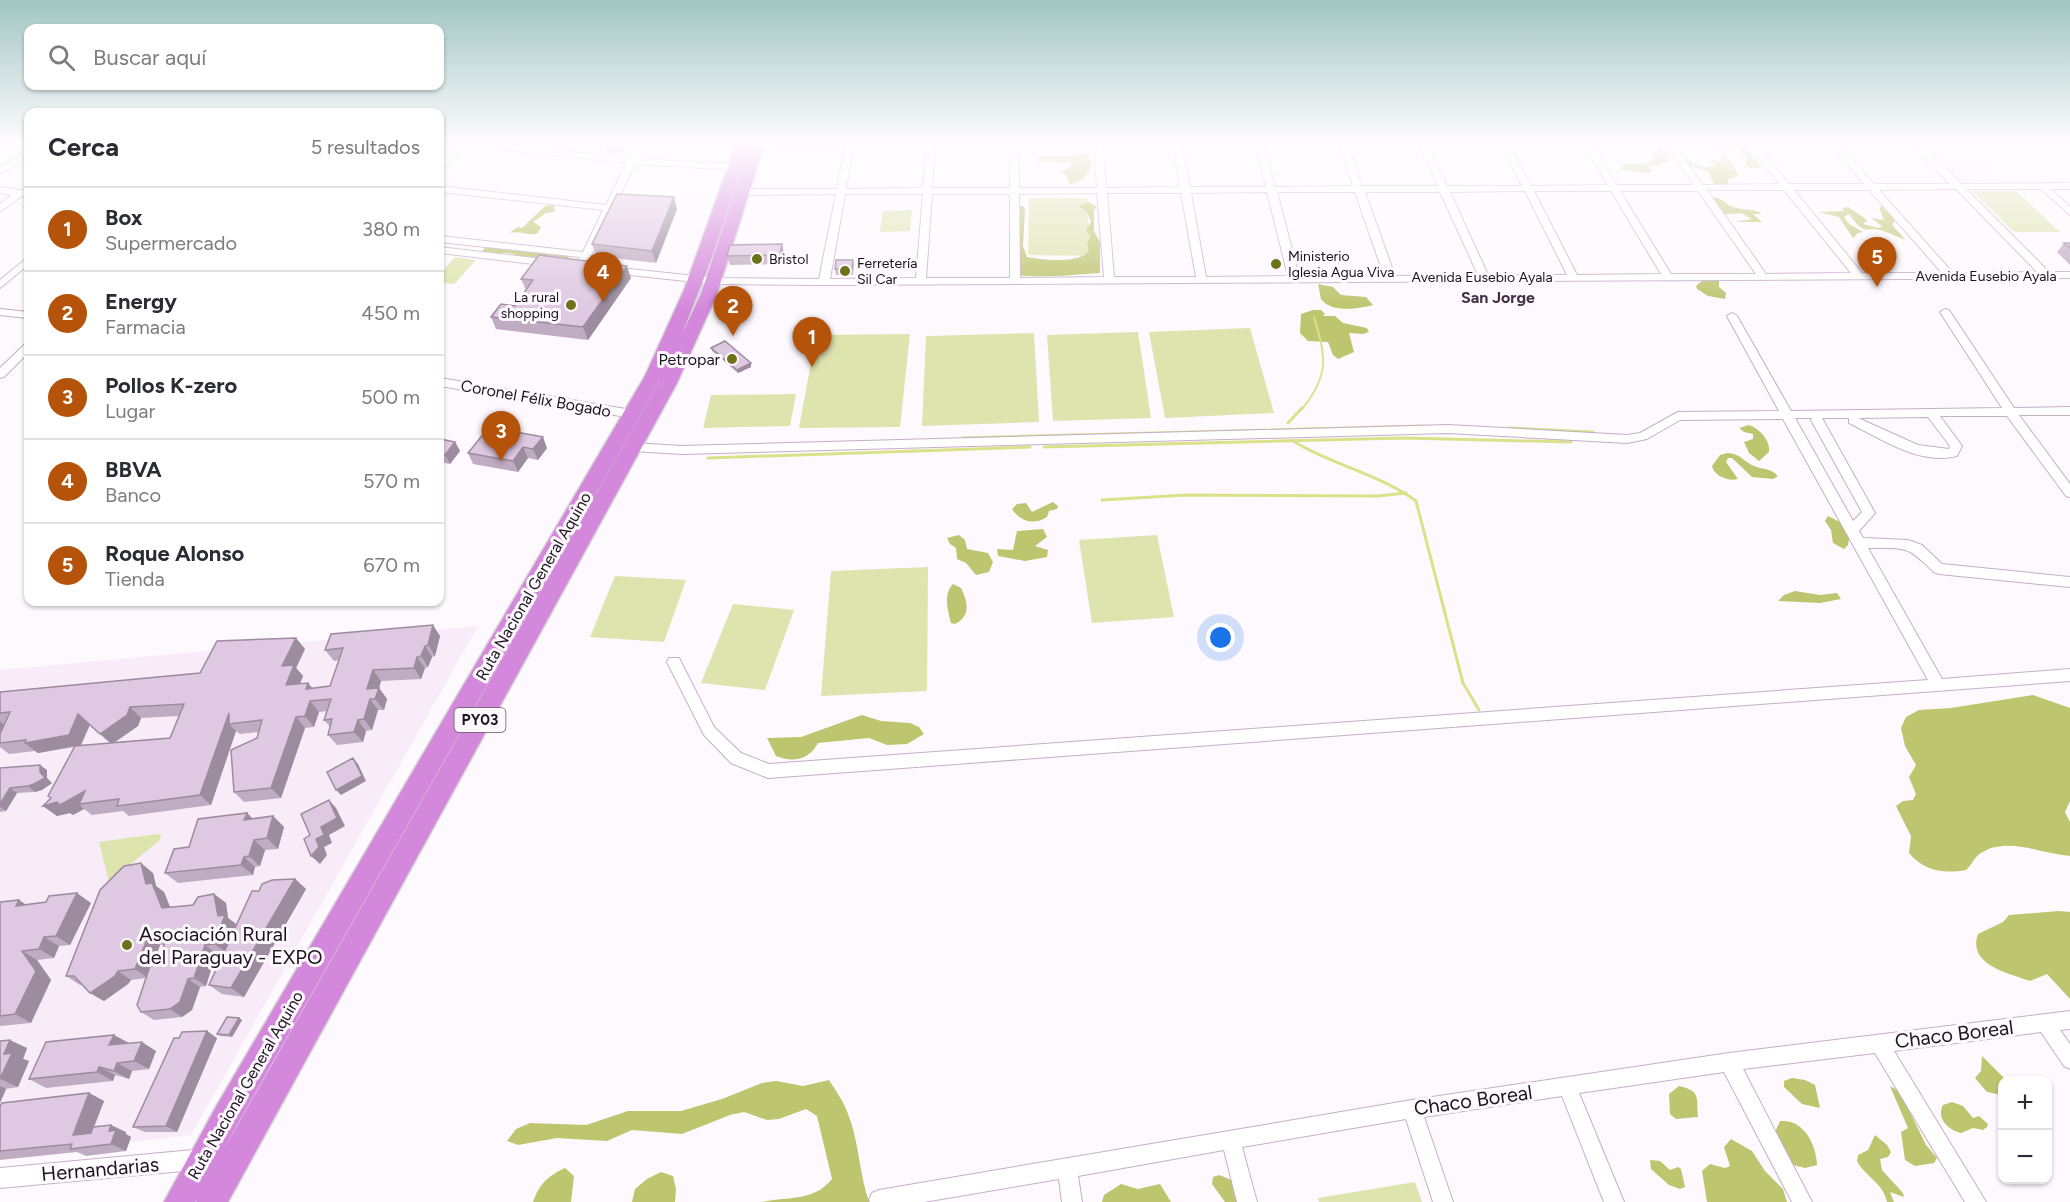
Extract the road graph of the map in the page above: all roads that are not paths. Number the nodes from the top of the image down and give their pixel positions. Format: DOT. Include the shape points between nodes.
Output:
graph roads {
  1 [pos="16,198"];
  2 [pos="520,198"];
  3 [pos="613,198"];
  4 [pos="726,198"];
  5 [pos="739,198"];
  6 [pos="840,198"];
  7 [pos="927,198"];
  8 [pos="1014,198"];
  9 [pos="1104,198"];
  10 [pos="1187,198"];
  11 [pos="1274,198"];
  12 [pos="1361,198"];
  13 [pos="1447,198"];
  14 [pos="1533,198"];
  15 [pos="1619,198"];
  16 [pos="1707,198"];
  17 [pos="1796,198"];
  18 [pos="1882,198"];
  19 [pos="1970,198"];
  20 [pos="2056,198"];
  21 [pos="608,208"];
  22 [pos="0,209"];
  23 [pos="2070,212"];
  24 [pos="444,239"];
  25 [pos="444,249"];
  26 [pos="586,255"];
  27 [pos="24,264"];
  28 [pos="581,266"];
  29 [pos="704,274"];
  30 [pos="2046,275"];
  31 [pos="2070,275"];
  32 [pos="1763,276"];
  33 [pos="1858,276"];
  34 [pos="1950,276"];
  35 [pos="1390,277"];
  36 [pos="1484,277"];
  37 [pos="1668,277"];
  38 [pos="1201,278"];
  39 [pos="1293,278"];
  40 [pos="1574,278"];
  41 [pos="1015,279"];
  42 [pos="1109,279"];
  43 [pos="824,282"];
  44 [pos="921,282"];
  45 [pos="0,285"];
  46 [pos="0,312"];
  47 [pos="1945,312"];
  48 [pos="24,315"];
  49 [pos="1732,316"];
  50 [pos="24,351"];
  51 [pos="0,374"];
  52 [pos="444,383"];
  53 [pos="2070,411"];
  54 [pos="632,414"];
  55 [pos="2012,414"];
  56 [pos="1933,416"];
  57 [pos="2070,417"];
  58 [pos="1790,418"];
  59 [pos="1816,420"];
  60 [pos="1853,420"];
  61 [pos="633,447"];
  62 [pos="1821,474"];
  63 [pos="1847,475"];
  64 [pos="2070,493"];
  65 [pos="1852,530"];
  66 [pos="1859,543"];
  67 [pos="2070,582"];
  68 [pos="674,662"];
  69 [pos="2070,675"];
  70 [pos="1938,684"];
  71 [pos="2070,1020"];
  72 [pos="2045,1023"];
  73 [pos="1879,1043"];
  74 [pos="2070,1060"];
  75 [pos="1729,1062"];
  76 [pos="1566,1086"];
  77 [pos="1412,1109"];
  78 [pos="1231,1140"];
  79 [pos="236,1155"];
  80 [pos="203,1159"];
  81 [pos="1067,1169"];
  82 [pos="0,1178"];
  83 [pos="879,1200"];
  84 [pos="179,1202"];
  85 [pos="211,1202"];
  86 [pos="1072,1202"];
  87 [pos="1246,1202"];
  88 [pos="1443,1202"];
  89 [pos="1614,1202"];
  90 [pos="1802,1202"];
  91 [pos="1976,1202"];
  1 -- 22 [label="street"];
  2 -- 21 [label="street"];
  3 -- 21 [label="street"];
  4 -- 29 [label="highway, Ruta Nacional General Aquino / PY03"];
  5 -- 29 [label="highway, Ruta Nacional General Aquino / PY03"];
  6 -- 43 [label="street"];
  7 -- 44 [label="street"];
  8 -- 41 [label="street"];
  9 -- 42 [label="street"];
  10 -- 38 [label="street"];
  11 -- 39 [label="street"];
  12 -- 35 [label="street"];
  13 -- 36 [label="street"];
  14 -- 40 [label="street"];
  15 -- 37 [label="street"];
  16 -- 32 [label="street"];
  17 -- 33 [label="street"];
  18 -- 34 [label="street"];
  19 -- 30 [label="street"];
  20 -- 23 [label="street"];
  21 -- 26 [label="street"];
  24 -- 26 [label="street"];
  25 -- 28 [label="street, Avenida Eusebio Ayala"];
  26 -- 28 [label="street"];
  27 -- 45 [label="street"];
  28 -- 29 [label="street, Avenida Eusebio Ayala"];
  29 -- 43 [label="street, Avenida Eusebio Ayala"];
  29 -- 54 [label="highway, Ruta Nacional General Aquino / PY03"];
  29 -- 61 [label="highway, Ruta Nacional General Aquino / PY03" via="701,316"];
  30 -- 31 [label="street, Avenida Eusebio Ayala"];
  30 -- 34 [label="street, Avenida Eusebio Ayala"];
  32 -- 33 [label="street, Avenida Eusebio Ayala"];
  32 -- 37 [label="street, Avenida Eusebio Ayala"];
  33 -- 34 [label="street, Avenida Eusebio Ayala"];
  35 -- 36 [label="street, Avenida Eusebio Ayala"];
  35 -- 39 [label="street, Avenida Eusebio Ayala"];
  36 -- 40 [label="street, Avenida Eusebio Ayala"];
  37 -- 40 [label="street, Avenida Eusebio Ayala"];
  38 -- 39 [label="street, Avenida Eusebio Ayala"];
  38 -- 42 [label="street, Avenida Eusebio Ayala"];
  41 -- 42 [label="street, Avenida Eusebio Ayala"];
  41 -- 44 [label="street, Avenida Eusebio Ayala"];
  43 -- 44 [label="street, Avenida Eusebio Ayala"];
  46 -- 48 [label="street"];
  47 -- 55 [label="street"];
  49 -- 58 [label="street"];
  50 -- 51 [label="street"];
  52 -- 54 [label="street, Coronel Félix Bogado"];
  53 -- 55 [label="street"];
  54 -- 80 [label="highway, Ruta Nacional General Aquino / PY03"];
  55 -- 56 [label="street"];
  55 -- 57 [label="street"];
  55 -- 64 [label="street"];
  56 -- 58 [label="street"];
  56 -- 60 [label="street"];
  56 -- 60 [label="street" via="1956,446 1953,453 1908,446"];
  58 -- 59 [label="street"];
  58 -- 61 [label="street" via="1674,419 1628,440 1448,429 682,450"];
  58 -- 62 [label="street"];
  59 -- 60 [label="street"];
  59 -- 63 [label="street"];
  61 -- 79 [label="highway, Ruta Nacional General Aquino / PY03"];
  62 -- 63 [label="street"];
  62 -- 65 [label="street"];
  63 -- 65 [label="street" via="1869,513"];
  65 -- 66 [label="street"];
  66 -- 67 [label="street" via="1917,548 1939,569"];
  66 -- 70 [label="street"];
  68 -- 70 [label="street" via="709,731 736,758 768,771"];
  69 -- 70 [label="street"];
  71 -- 72 [label="street, Chaco Boreal"];
  72 -- 73 [label="street, Chaco Boreal"];
  72 -- 74 [label="street"];
  73 -- 75 [label="street, Chaco Boreal"];
  73 -- 91 [label="street"];
  75 -- 76 [label="street, Chaco Boreal"];
  75 -- 90 [label="street"];
  76 -- 77 [label="street, Chaco Boreal"];
  76 -- 89 [label="street"];
  77 -- 78 [label="street, Chaco Boreal"];
  77 -- 88 [label="street"];
  78 -- 81 [label="street, Chaco Boreal"];
  78 -- 87 [label="street"];
  79 -- 80 [label="street, Hernandarias"];
  79 -- 85 [label="highway, Ruta Nacional General Aquino / PY03"];
  80 -- 82 [label="street, Hernandarias"];
  80 -- 84 [label="highway, Ruta Nacional General Aquino / PY03"];
  81 -- 83 [label="street, Chaco Boreal"];
  81 -- 86 [label="street"];
}
